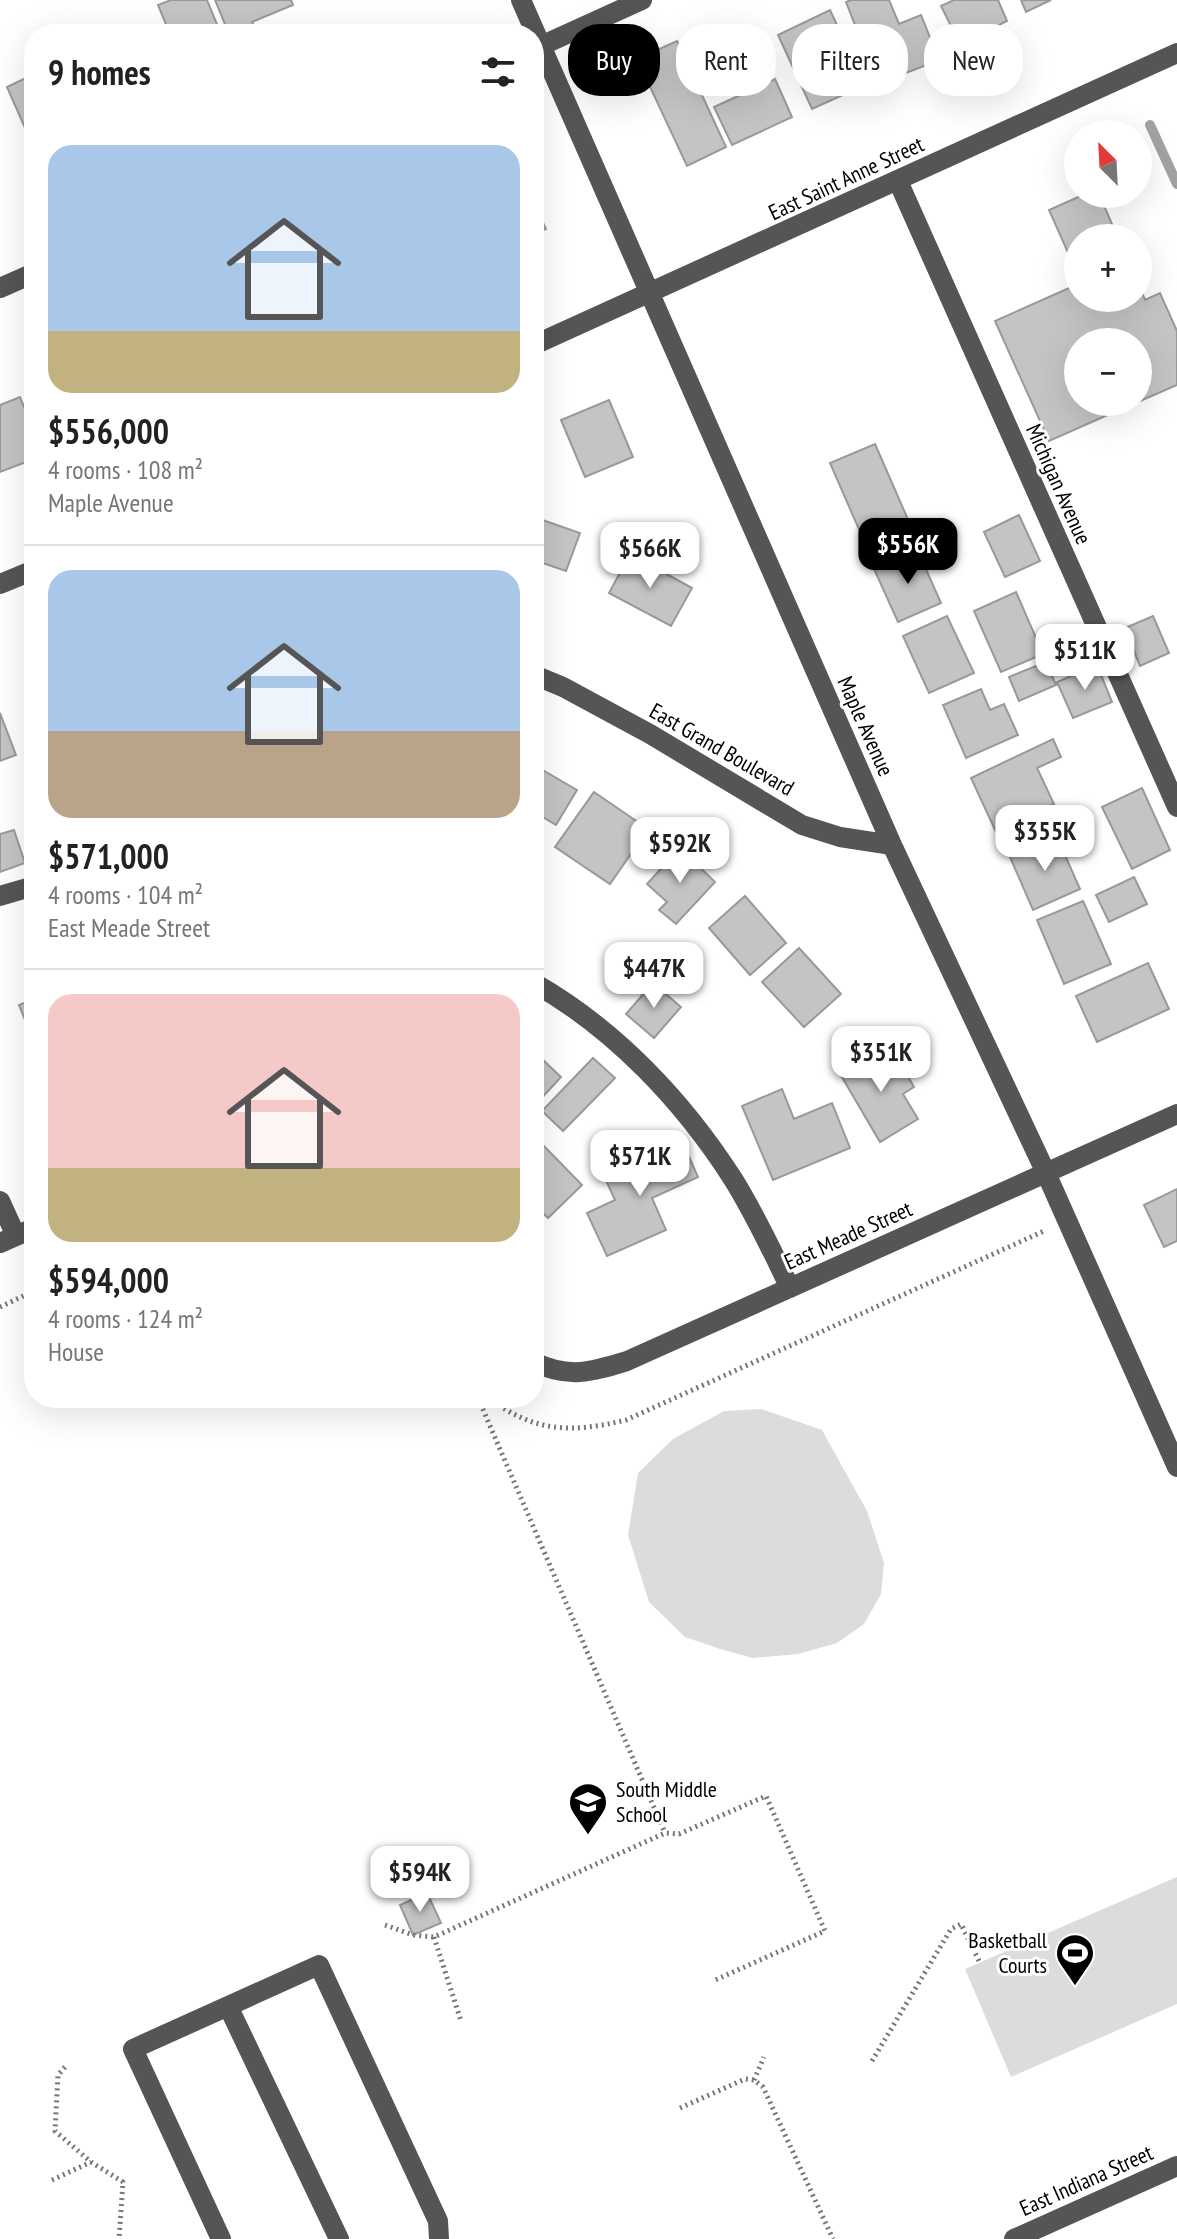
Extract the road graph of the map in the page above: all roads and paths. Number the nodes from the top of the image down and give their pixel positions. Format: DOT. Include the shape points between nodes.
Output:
graph roads {
  1 [pos="521,0"];
  2 [pos="642,0"];
  3 [pos="530,24"];
  4 [pos="544,44"];
  5 [pos="1177,53"];
  6 [pos="544,60"];
  7 [pos="898,181"];
  8 [pos="24,277"];
  9 [pos="0,288"];
  10 [pos="651,293"];
  11 [pos="544,341"];
  12 [pos="24,574"];
  13 [pos="0,584"];
  14 [pos="544,679"];
  15 [pos="1177,807"];
  16 [pos="892,845"];
  17 [pos="24,889"];
  18 [pos="0,896"];
  19 [pos="544,989"];
  20 [pos="1177,1114"];
  21 [pos="1046,1173"];
  22 [pos="0,1201"];
  23 [pos="1067,1220"];
  24 [pos="17,1235"];
  25 [pos="790,1288"];
  26 [pos="24,1296"];
  27 [pos="0,1307"];
  28 [pos="544,1366"];
  29 [pos="482,1408"];
  30 [pos="506,1408"];
  31 [pos="1177,1467"];
  32 [pos="665,1833"];
  33 [pos="385,1925"];
  34 [pos="434,1937"];
  35 [pos="980,1963"];
  36 [pos="713,1981"];
  37 [pos="228,2006"];
  38 [pos="461,2021"];
  39 [pos="764,2057"];
  40 [pos="872,2061"];
  41 [pos="65,2067"];
  42 [pos="754,2080"];
  43 [pos="680,2108"];
  44 [pos="91,2162"];
  45 [pos="1177,2166"];
  46 [pos="52,2180"];
  47 [pos="119,2239"];
  48 [pos="221,2239"];
  49 [pos="339,2239"];
  50 [pos="439,2239"];
  51 [pos="833,2239"];
  52 [pos="1014,2239"];
  1 -- 3 [label="street, Maple Avenue"];
  2 -- 4 [label="street"];
  5 -- 7 [label="street, East Saint Anne Street"];
  6 -- 10 [label="street, Maple Avenue"];
  7 -- 10 [label="street, East Saint Anne Street"];
  7 -- 15 [label="street, Michigan Avenue"];
  8 -- 9 [label="street"];
  10 -- 11 [label="street, East Saint Anne Street"];
  10 -- 16 [label="street, Maple Avenue"];
  12 -- 13 [label="street"];
  14 -- 16 [label="street, East Grand Boulevard" via="650,734 802,825"];
  16 -- 21 [label="street, Maple Avenue"];
  17 -- 18 [label="street"];
  19 -- 25 [label="street" via="607,1033 696,1127 747,1203"];
  20 -- 21 [label="street, East Meade Street"];
  21 -- 23 [label="street, Maple Avenue"];
  21 -- 25 [label="street, East Meade Street"];
  22 -- 24 [label="street"];
  23 -- 30 [label="path" via="626,1420 568,1430 530,1422"];
  23 -- 31 [label="street, Maple Avenue"];
  25 -- 28 [label="street, East Meade Street" via="627,1361 589,1372"];
  26 -- 27 [label="path"];
  29 -- 32 [label="path"];
  32 -- 34 [label="path"];
  32 -- 36 [label="path" via="679,1834 766,1796 825,1931"];
  33 -- 34 [label="path"];
  34 -- 38 [label="path"];
  35 -- 40 [label="path" via="961,1924 951,1929"];
  37 -- 48 [label="street" via="133,2049"];
  37 -- 49 [label="street"];
  37 -- 50 [label="street" via="319,1965 438,2221"];
  39 -- 42 [label="path"];
  41 -- 44 [label="path" via="58,2075 55,2131"];
  42 -- 43 [label="path" via="745,2079"];
  42 -- 51 [label="path" via="763,2087"];
  44 -- 46 [label="path"];
  44 -- 47 [label="path" via="123,2182"];
  45 -- 52 [label="street, East Indiana Street"];
}
